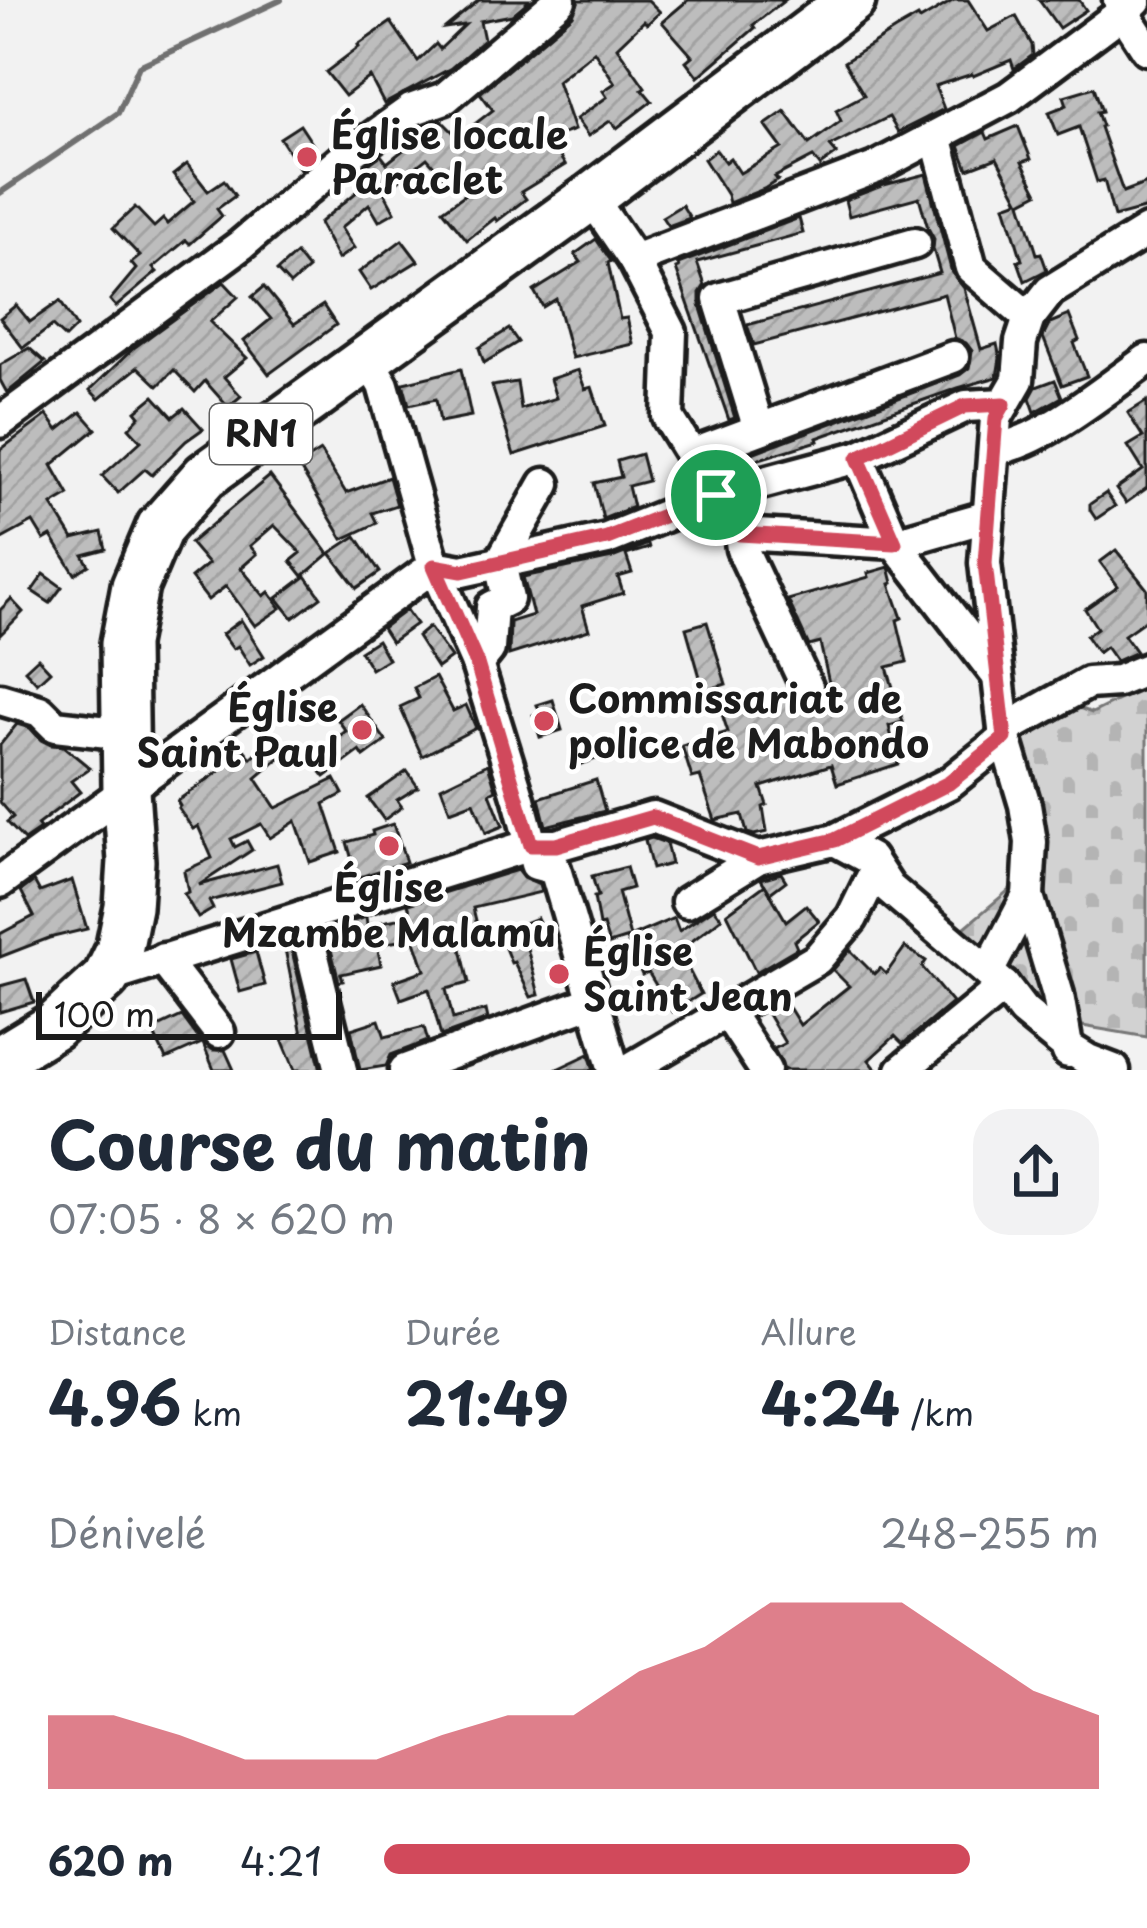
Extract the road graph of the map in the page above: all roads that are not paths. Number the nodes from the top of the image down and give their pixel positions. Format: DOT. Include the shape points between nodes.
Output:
graph roads {
  1 [pos="560,0"];
  2 [pos="852,0"];
  3 [pos="1126,4"];
  4 [pos="1147,49"];
  5 [pos="936,136"];
  6 [pos="591,197"];
  7 [pos="1147,231"];
  8 [pos="915,243"];
  9 [pos="634,260"];
  10 [pos="1029,318"];
  11 [pos="953,357"];
  12 [pos="368,358"];
  13 [pos="1147,360"];
  14 [pos="1004,404"];
  15 [pos="0,422"];
  16 [pos="758,429"];
  17 [pos="995,449"];
  18 [pos="692,455"];
  19 [pos="858,458"];
  20 [pos="544,484"];
  21 [pos="716,495"];
  22 [pos="989,516"];
  23 [pos="740,534"];
  24 [pos="895,543"];
  25 [pos="500,562"];
  26 [pos="434,566"];
  27 [pos="477,664"];
  28 [pos="1147,669"];
  29 [pos="998,677"];
  30 [pos="807,687"];
  31 [pos="0,699"];
  32 [pos="126,734"];
  33 [pos="1005,734"];
  34 [pos="127,790"];
  35 [pos="835,840"];
  36 [pos="531,845"];
  37 [pos="758,858"];
  38 [pos="876,869"];
  39 [pos="0,882"];
  40 [pos="1028,896"];
  41 [pos="687,902"];
  42 [pos="303,916"];
  43 [pos="163,959"];
  44 [pos="106,978"];
  45 [pos="996,979"];
  46 [pos="596,1000"];
  47 [pos="727,1012"];
  48 [pos="219,1032"];
  49 [pos="0,1059"];
  50 [pos="1087,1064"];
  51 [pos="341,1070"];
  52 [pos="405,1070"];
  53 [pos="614,1070"];
  54 [pos="628,1070"];
  55 [pos="764,1070"];
  56 [pos="902,1070"];
  1 -- 15 [label="street" via="445,98 410,110 344,158 241,245"];
  2 -- 6 [label="highway, RN1"];
  3 -- 4 [label="street"];
  3 -- 5 [label="street" via="1010,97"];
  5 -- 9 [label="street"];
  5 -- 10 [label="street" via="971,268"];
  6 -- 9 [label="street"];
  6 -- 12 [label="highway, RN1"];
  7 -- 10 [label="street" via="1049,292"];
  8 -- 16 [label="street" via="719,299"];
  9 -- 18 [label="street" via="670,332 668,417"];
  10 -- 14 [label="street" via="1018,380"];
  11 -- 16 [label="street"];
  12 -- 26 [label="street" via="383,385"];
  12 -- 32 [label="highway, RN1" via="205,476 160,527 135,586 124,644"];
  13 -- 17 [label="street" via="1041,432"];
  14 -- 17 [label="street"];
  14 -- 19 [label="street" via="965,406"];
  16 -- 18 [label="street"];
  17 -- 22 [label="street"];
  18 -- 21 [label="street"];
  19 -- 21 [label="street"];
  19 -- 24 [label="street"];
  20 -- 25 [label="street"];
  21 -- 23 [label="street"];
  21 -- 25 [label="street" via="607,538"];
  22 -- 24 [label="street"];
  22 -- 29 [label="street" via="985,563"];
  23 -- 24 [label="street"];
  23 -- 30 [label="street"];
  24 -- 29 [label="street"];
  25 -- 26 [label="street" via="462,571"];
  25 -- 27 [label="street" via="508,599 492,607 489,649"];
  26 -- 27 [label="street"];
  26 -- 34 [label="street"];
  27 -- 36 [label="street"];
  28 -- 33 [label="street" via="1088,682"];
  29 -- 33 [label="street"];
  31 -- 32 [label="street" via="40,711 55,726"];
  32 -- 34 [label="highway, RN1"];
  33 -- 35 [label="street" via="949,783"];
  33 -- 40 [label="street" via="1028,823"];
  34 -- 39 [label="street"];
  34 -- 44 [label="highway, RN1" via="128,907"];
  35 -- 37 [label="street"];
  35 -- 38 [label="street"];
  36 -- 37 [label="street" via="653,817"];
  36 -- 42 [label="street"];
  36 -- 46 [label="street" via="536,864 555,868"];
  37 -- 41 [label="street"];
  38 -- 45 [label="street"];
  38 -- 47 [label="street" via="852,918 817,959"];
  40 -- 45 [label="street"];
  40 -- 50 [label="street"];
  42 -- 43 [label="street"];
  42 -- 51 [label="street"];
  43 -- 44 [label="street"];
  43 -- 48 [label="street"];
  44 -- 49 [label="highway, RN1" via="54,1026"];
  45 -- 50 [label="street"];
  45 -- 56 [label="street"];
  46 -- 52 [label="street"];
  46 -- 53 [label="street"];
  47 -- 54 [label="street"];
  47 -- 55 [label="street"];
}
